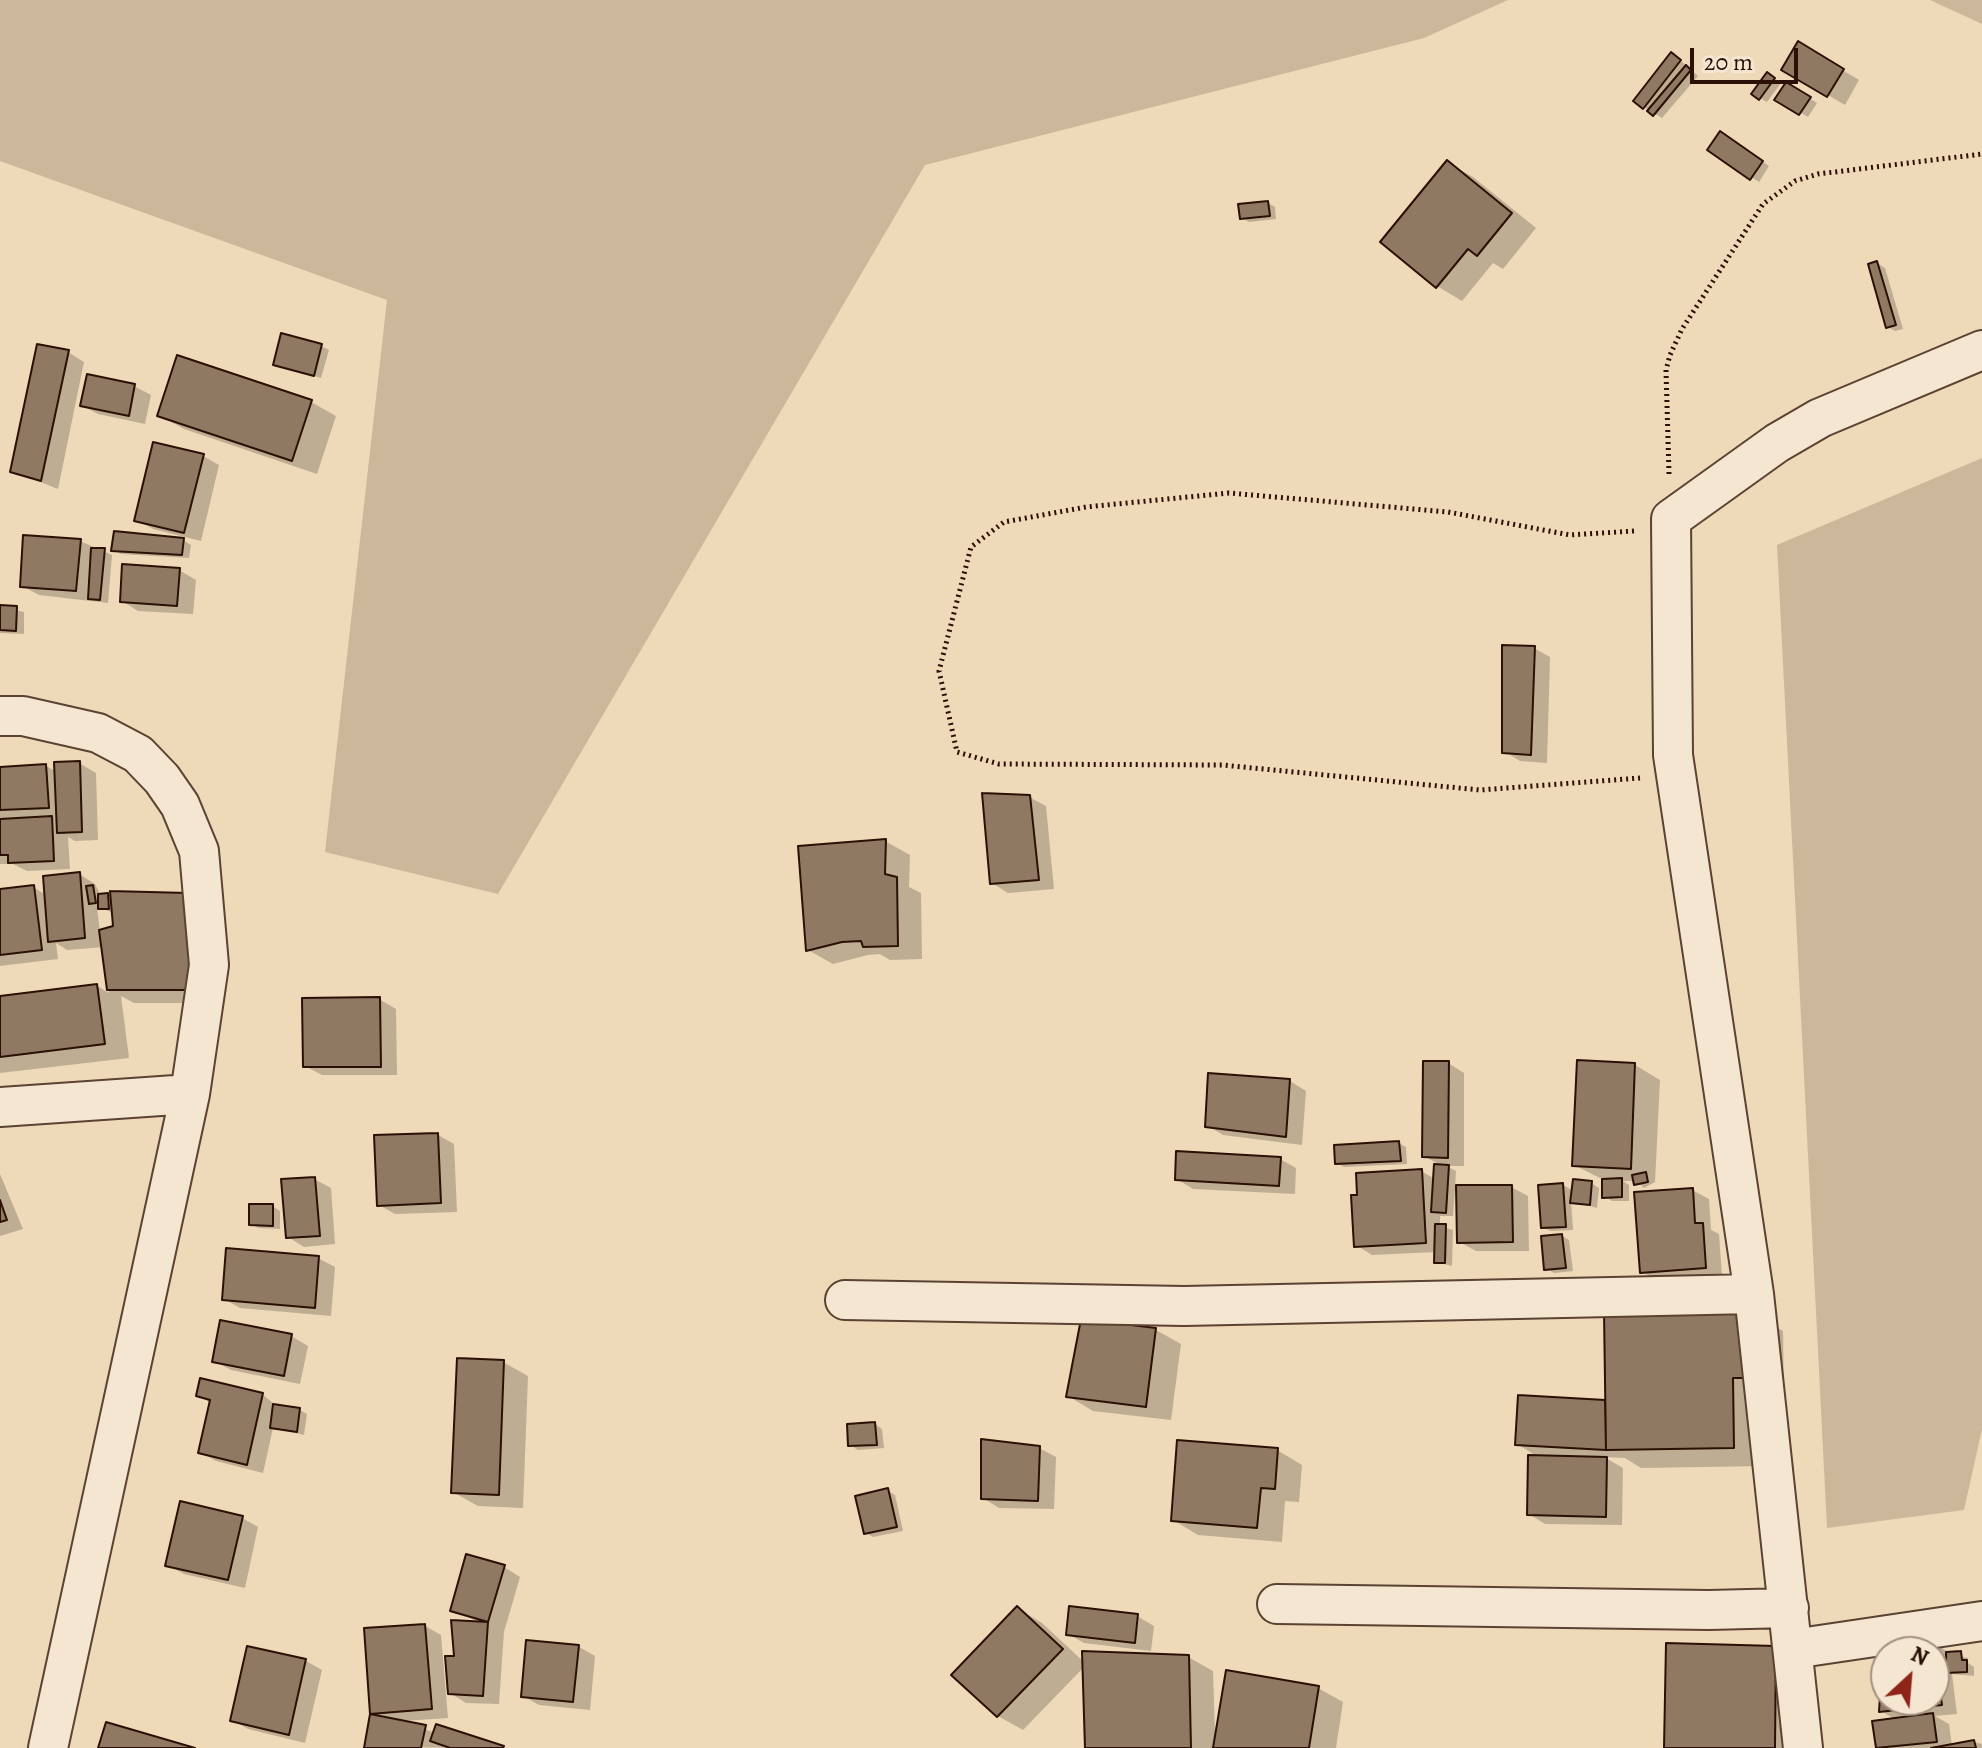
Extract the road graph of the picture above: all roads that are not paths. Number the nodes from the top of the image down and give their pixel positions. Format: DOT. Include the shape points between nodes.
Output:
graph roads {
  1 [pos="1982,350"];
  2 [pos="0,716"];
  3 [pos="190,1094"];
  4 [pos="0,1107"];
  5 [pos="1754,1294"];
  6 [pos="845,1300"];
  7 [pos="1277,1604"];
  8 [pos="1789,1608"];
  9 [pos="1982,1621"];
  10 [pos="1793,1649"];
  11 [pos="48,1748"];
  12 [pos="1803,1748"];
  1 -- 5 [label="street" via="1820,418 1777,443 1671,525 1671,726"];
  2 -- 3 [label="street" via="98,733 138,754 180,805 199,851 209,965"];
  3 -- 4 [label="street"];
  3 -- 11 [label="street"];
  5 -- 6 [label="street" via="1184,1306"];
  5 -- 8 [label="street"];
  7 -- 8 [label="street"];
  8 -- 10 [label="street"];
  9 -- 10 [label="street"];
  10 -- 12 [label="street"];
}
